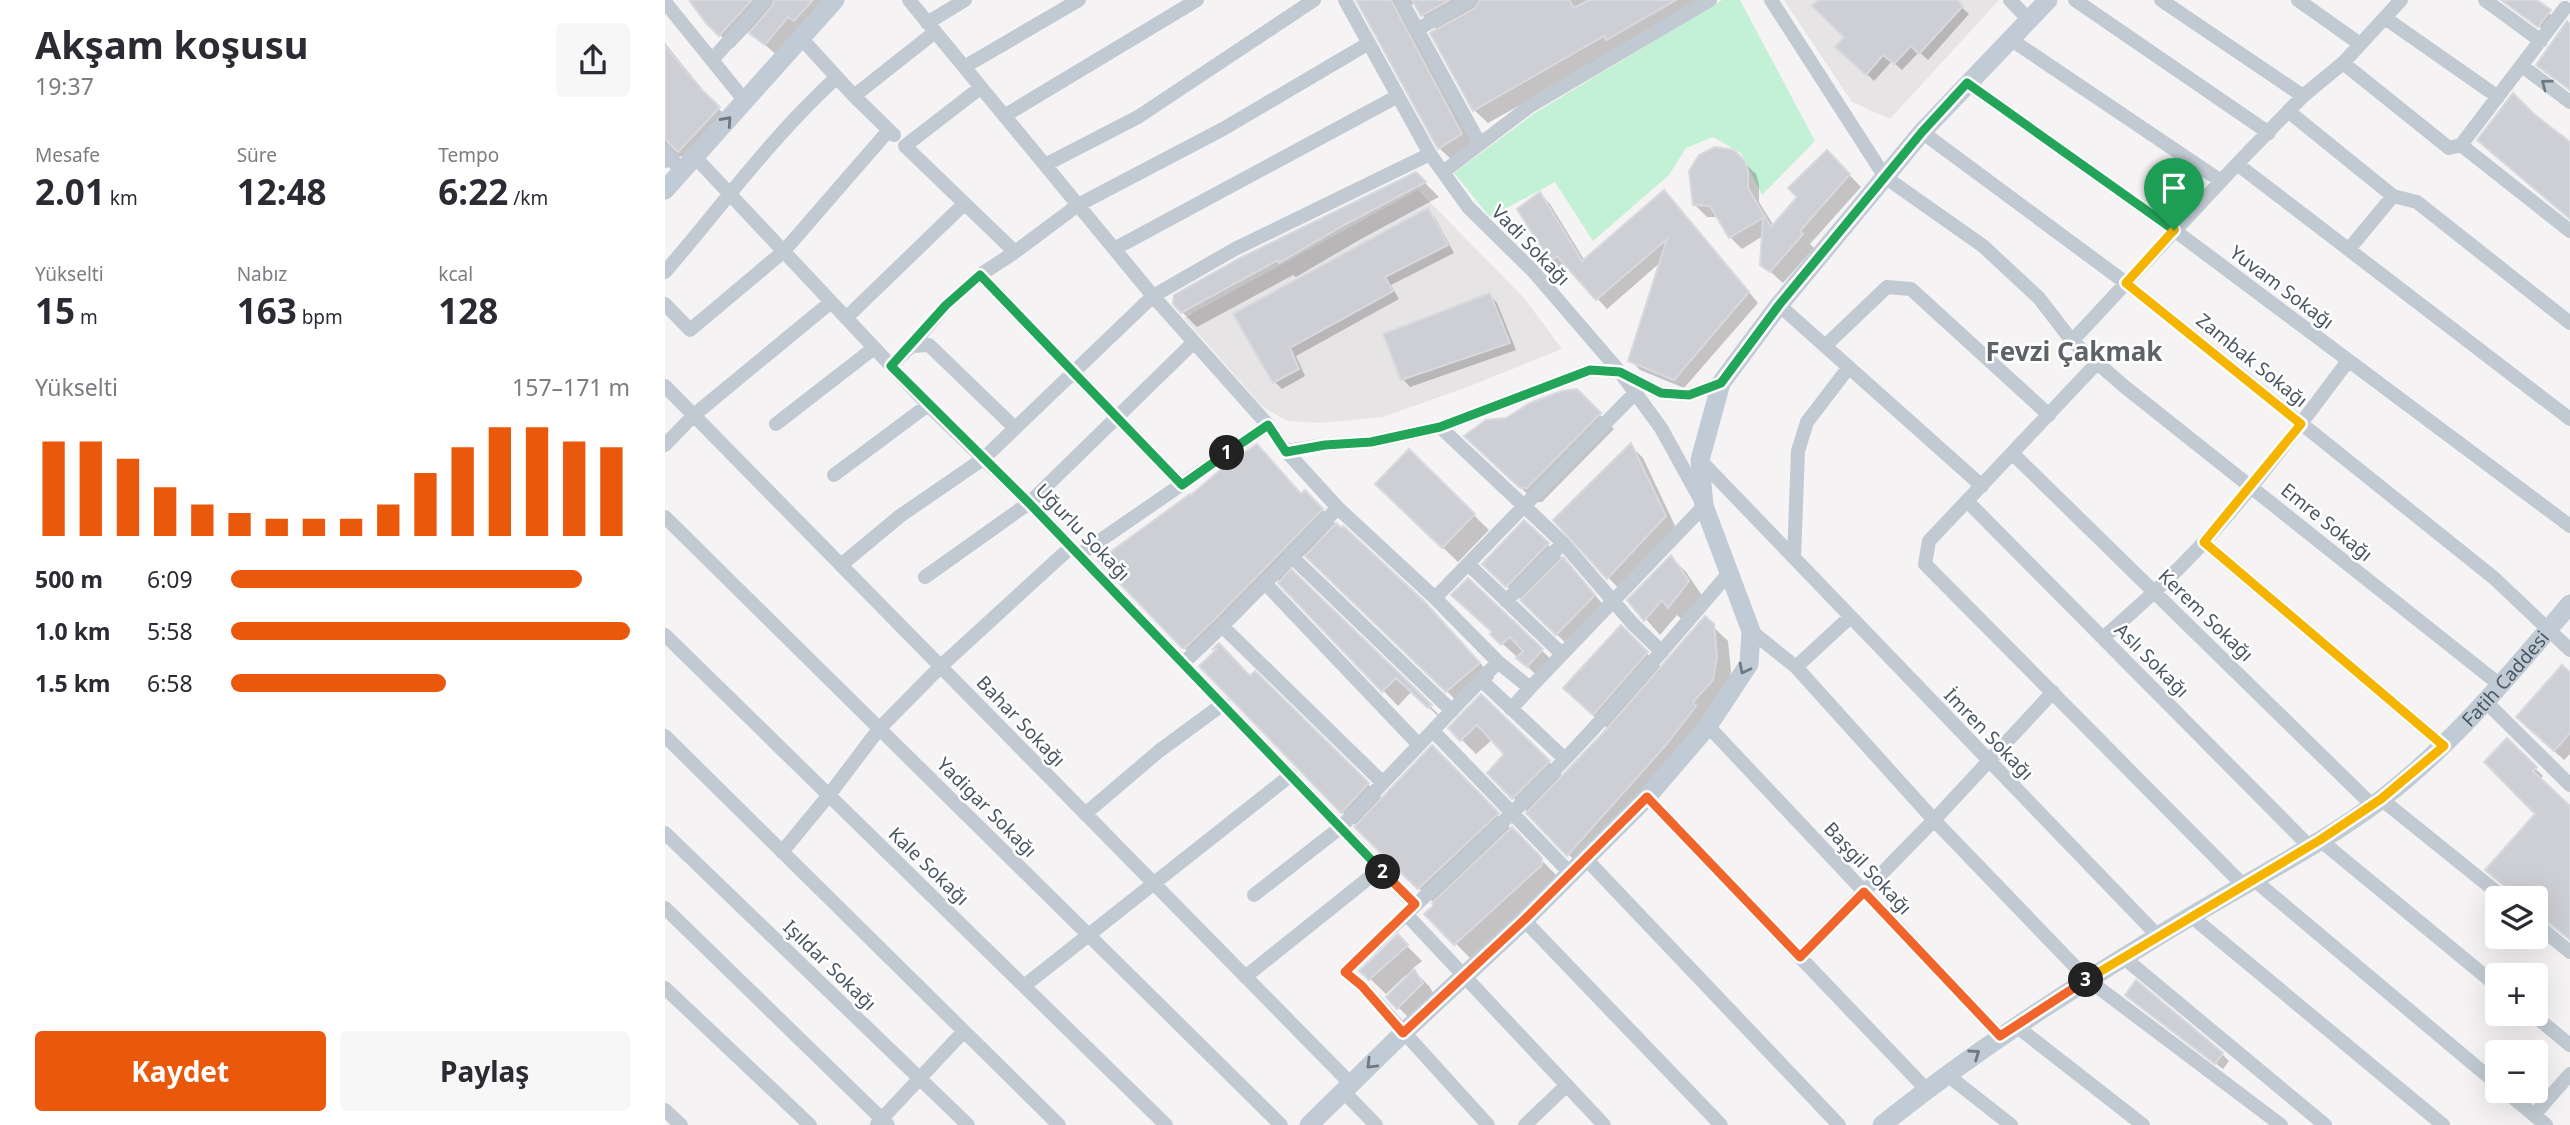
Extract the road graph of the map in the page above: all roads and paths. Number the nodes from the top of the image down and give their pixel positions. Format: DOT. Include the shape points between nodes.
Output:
graph roads {
  1 [pos="765,0"];
  2 [pos="835,0"];
  3 [pos="909,0"];
  4 [pos="965,0"];
  5 [pos="1079,0"];
  6 [pos="1197,0"];
  7 [pos="1314,0"];
  8 [pos="1345,0"];
  9 [pos="1401,0"];
  10 [pos="1470,0"];
  11 [pos="1710,0"];
  12 [pos="1771,0"];
  13 [pos="2010,0"];
  14 [pos="2048,0"];
  15 [pos="2075,0"];
  16 [pos="2161,0"];
  17 [pos="2298,0"];
  18 [pos="2401,0"];
  19 [pos="2485,0"];
  20 [pos="671,4"];
  21 [pos="2563,6"];
  22 [pos="2385,18"];
  23 [pos="2029,20"];
  24 [pos="931,27"];
  25 [pos="1418,29"];
  26 [pos="801,38"];
  27 [pos="2010,39"];
  28 [pos="2541,41"];
  29 [pos="1369,43"];
  30 [pos="2360,44"];
  31 [pos="712,60"];
  32 [pos="2343,64"];
  33 [pos="2522,66"];
  34 [pos="964,68"];
  35 [pos="837,77"];
  36 [pos="1967,83"];
  37 [pos="980,88"];
  38 [pos="854,96"];
  39 [pos="1398,96"];
  40 [pos="2304,96"];
  41 [pos="2498,97"];
  42 [pos="745,100"];
  43 [pos="2570,102"];
  44 [pos="2288,111"];
  45 [pos="1004,116"];
  46 [pos="889,130"];
  47 [pos="1922,132"];
  48 [pos="2269,133"];
  49 [pos="1480,144"];
  50 [pos="2461,145"];
  51 [pos="905,146"];
  52 [pos="665,151"];
  53 [pos="1430,154"];
  54 [pos="695,157"];
  55 [pos="2237,164"];
  56 [pos="1045,165"];
  57 [pos="682,172"];
  58 [pos="1443,172"];
  59 [pos="1885,177"];
  60 [pos="2221,181"];
  61 [pos="665,190"];
  62 [pos="731,195"];
  63 [pos="2393,196"];
  64 [pos="964,204"];
  65 [pos="1078,205"];
  66 [pos="2174,230"];
  67 [pos="2570,231"];
  68 [pos="2349,248"];
  69 [pos="1114,249"];
  70 [pos="783,251"];
  71 [pos="1015,252"];
  72 [pos="665,272"];
  73 [pos="980,275"];
  74 [pos="2126,283"];
  75 [pos="1153,296"];
  76 [pos="831,302"];
  77 [pos="665,304"];
  78 [pos="1779,305"];
  79 [pos="846,318"];
  80 [pos="2570,323"];
  81 [pos="2072,341"];
  82 [pos="1194,342"];
  83 [pos="911,346"];
  84 [pos="1825,346"];
  85 [pos="874,348"];
  86 [pos="2348,361"];
  87 [pos="2097,363"];
  88 [pos="891,366"];
  89 [pos="1849,368"];
  90 [pos="1620,372"];
  91 [pos="1073,373"];
  92 [pos="1721,383"];
  93 [pos="665,386"];
  94 [pos="1635,393"];
  95 [pos="928,405"];
  96 [pos="694,415"];
  97 [pos="2049,415"];
  98 [pos="1117,417"];
  99 [pos="2570,419"];
  100 [pos="776,424"];
  101 [pos="2301,424"];
  102 [pos="1268,425"];
  103 [pos="1440,427"];
  104 [pos="1015,428"];
  105 [pos="665,445"];
  106 [pos="1286,452"];
  107 [pos="2012,453"];
  108 [pos="983,459"];
  109 [pos="1700,460"];
  110 [pos="834,475"];
  111 [pos="1182,485"];
  112 [pos="1982,486"];
  113 [pos="2252,486"];
  114 [pos="1967,501"];
  115 [pos="1029,503"];
  116 [pos="1524,506"];
  117 [pos="1704,506"];
  118 [pos="1338,508"];
  119 [pos="665,517"];
  120 [pos="2570,526"];
  121 [pos="2204,542"];
  122 [pos="1563,543"];
  123 [pos="1075,551"];
  124 [pos="1290,555"];
  125 [pos="1794,558"];
  126 [pos="1468,564"];
  127 [pos="841,565"];
  128 [pos="1729,573"];
  129 [pos="925,577"];
  130 [pos="1264,582"];
  131 [pos="2155,592"];
  132 [pos="1435,598"];
  133 [pos="1506,601"];
  134 [pos="1614,601"];
  135 [pos="2570,604"];
  136 [pos="1850,617"];
  137 [pos="1223,627"];
  138 [pos="2549,629"];
  139 [pos="1751,631"];
  140 [pos="665,635"];
  141 [pos="2103,638"];
  142 [pos="2570,650"];
  143 [pos="1662,652"];
  144 [pos="1562,654"];
  145 [pos="1498,662"];
  146 [pos="1183,663"];
  147 [pos="941,666"];
  148 [pos="1795,667"];
  149 [pos="1481,680"];
  150 [pos="2500,685"];
  151 [pos="1530,688"];
  152 [pos="2053,692"];
  153 [pos="2485,701"];
  154 [pos="1223,704"];
  155 [pos="1511,709"];
  156 [pos="1452,711"];
  157 [pos="1708,726"];
  158 [pos="879,729"];
  159 [pos="1433,731"];
  160 [pos="665,736"];
  161 [pos="1419,745"];
  162 [pos="2444,746"];
  163 [pos="1565,759"];
  164 [pos="1988,762"];
  165 [pos="1291,775"];
  166 [pos="1383,783"];
  167 [pos="2570,785"];
  168 [pos="829,795"];
  169 [pos="1647,797"];
  170 [pos="2377,802"];
  171 [pos="1085,814"];
  172 [pos="1512,814"];
  173 [pos="1934,820"];
  174 [pos="1341,827"];
  175 [pos="665,833"];
  176 [pos="2314,843"];
  177 [pos="782,852"];
  178 [pos="1585,859"];
  179 [pos="1380,869"];
  180 [pos="1571,874"];
  181 [pos="2248,882"];
  182 [pos="1154,884"];
  183 [pos="2488,886"];
  184 [pos="1864,892"];
  185 [pos="1254,895"];
  186 [pos="665,908"];
  187 [pos="1410,909"];
  188 [pos="2191,916"];
  189 [pos="1524,920"];
  190 [pos="2548,934"];
  191 [pos="1089,935"];
  192 [pos="2158,936"];
  193 [pos="2570,951"];
  194 [pos="1800,957"];
  195 [pos="2123,957"];
  196 [pos="1465,975"];
  197 [pos="1245,977"];
  198 [pos="2485,977"];
  199 [pos="2087,979"];
  200 [pos="1024,986"];
  201 [pos="665,988"];
  202 [pos="2547,1026"];
  203 [pos="964,1031"];
  204 [pos="2008,1031"];
  205 [pos="1403,1033"];
  206 [pos="2570,1045"];
  207 [pos="1945,1074"];
  208 [pos="2485,1074"];
  209 [pos="2570,1074"];
  210 [pos="920,1079"];
  211 [pos="1567,1085"];
  212 [pos="1347,1088"];
  213 [pos="1926,1089"];
  214 [pos="2520,1103"];
  215 [pos="665,1110"];
  216 [pos="2540,1120"];
  217 [pos="882,1123"];
  218 [pos="1531,1123"];
  219 [pos="681,1125"];
  220 [pos="810,1125"];
  221 [pos="968,1125"];
  222 [pos="1059,1125"];
  223 [pos="1166,1125"];
  224 [pos="1281,1125"];
  225 [pos="1308,1125"];
  226 [pos="1376,1125"];
  227 [pos="1488,1125"];
  228 [pos="1604,1125"];
  229 [pos="1721,1125"];
  230 [pos="1839,1125"];
  231 [pos="1882,1125"];
  232 [pos="2011,1125"];
  233 [pos="2143,1125"];
  234 [pos="2281,1125"];
  235 [pos="2325,1125"];
  236 [pos="2443,1125"];
  1 -- 31 [label="street"];
  2 -- 26 [label="main road"];
  3 -- 24 [label="street"];
  4 -- 24 [label="street"];
  5 -- 34 [label="street"];
  6 -- 45 [label="street"];
  7 -- 56 [label="street" via="1138,117"];
  8 -- 29 [label="street, Vadi Sokağı"];
  9 -- 25 [label="street"];
  10 -- 25 [label="street"];
  11 -- 49 [label="street" via="1530,106"];
  12 -- 59 [label="street"];
  13 -- 23 [label="street"];
  14 -- 23 [label="main road"];
  15 -- 48 [label="street"];
  16 -- 40 [label="street"];
  17 -- 30 [label="street"];
  18 -- 22 [label="street"];
  19 -- 28 [label="street"];
  20 -- 31 [label="street"];
  21 -- 28 [label="street"];
  22 -- 30 [label="street"];
  22 -- 41 [label="street"];
  23 -- 27 [label="main road"];
  24 -- 34 [label="street"];
  24 -- 38 [label="street"];
  25 -- 49 [label="street"];
  26 -- 35 [label="street"];
  26 -- 42 [label="main road"];
  27 -- 36 [label="main road"];
  27 -- 60 [label="street"];
  28 -- 33 [label="street"];
  29 -- 39 [label="street, Vadi Sokağı"];
  29 -- 65 [label="street" via="1223,129"];
  30 -- 32 [label="street"];
  31 -- 42 [label="street"];
  32 -- 40 [label="street"];
  32 -- 50 [label="street" via="2449,148"];
  33 -- 41 [label="street"];
  43 -- 33 [label="street, one-way"];
  34 -- 37 [label="street"];
  35 -- 38 [label="street"];
  35 -- 62 [label="street"];
  36 -- 47 [label="main road"];
  36 -- 66 [label="street, Yuvam Sokağı"];
  37 -- 45 [label="street"];
  37 -- 51 [label="street"];
  38 -- 46 [label="street"];
  39 -- 53 [label="street, Vadi Sokağı"];
  39 -- 69 [label="street"];
  40 -- 44 [label="street"];
  41 -- 50 [label="street"];
  54 -- 42 [label="main road, one-way"];
  44 -- 48 [label="street"];
  44 -- 63 [label="street"];
  45 -- 56 [label="street"];
  46 -- 51 [label="street"];
  46 -- 70 [label="street"];
  47 -- 59 [label="main road"];
  47 -- 74 [label="street, Zambak Sokağı"];
  48 -- 55 [label="street"];
  49 -- 58 [label="street"];
  50 -- 67 [label="street"];
  51 -- 64 [label="street"];
  52 -- 57 [label="street"];
  53 -- 58 [label="street, Vadi Sokağı"];
  53 -- 75 [label="street" via="1235,248"];
  54 -- 57 [label="main road"];
  54 -- 62 [label="street, Uğurlu Sokağı"];
  55 -- 60 [label="street"];
  55 -- 68 [label="street"];
  56 -- 65 [label="street"];
  57 -- 61 [label="main road"];
  58 -- 90 [label="street, Vadi Sokağı" via="1468,207 1534,271"];
  59 -- 78 [label="main road"];
  59 -- 81 [label="street, Emre Sokağı" via="1983,246 2039,298"];
  60 -- 66 [label="street"];
  62 -- 70 [label="street, Uğurlu Sokağı"];
  62 -- 72 [label="street"];
  63 -- 68 [label="street"];
  63 -- 80 [label="street" via="2417,202"];
  64 -- 71 [label="street"];
  64 -- 79 [label="street"];
  65 -- 69 [label="street"];
  65 -- 71 [label="street"];
  66 -- 74 [label="street"];
  66 -- 86 [label="street, Yuvam Sokağı"];
  68 -- 99 [label="street"];
  69 -- 75 [label="street"];
  70 -- 76 [label="street, Uğurlu Sokağı"];
  70 -- 77 [label="street" via="690,330"];
  71 -- 73 [label="street"];
  73 -- 83 [label="street"];
  73 -- 91 [label="street"];
  74 -- 81 [label="street"];
  74 -- 101 [label="street, Zambak Sokağı"];
  75 -- 82 [label="street"];
  75 -- 91 [label="street"];
  76 -- 79 [label="street, Uğurlu Sokağı"];
  76 -- 96 [label="street"];
  78 -- 84 [label="street"];
  78 -- 92 [label="main road"];
  79 -- 85 [label="street, Uğurlu Sokağı"];
  81 -- 87 [label="street, Emre Sokağı"];
  82 -- 98 [label="street"];
  82 -- 102 [label="street"];
  83 -- 88 [label="street"];
  83 -- 104 [label="street" via="929,345"];
  84 -- 89 [label="street"];
  84 -- 97 [label="street" via="1887,287 1911,289"];
  85 -- 88 [label="street, Uğurlu Sokağı"];
  85 -- 100 [label="street"];
  86 -- 101 [label="street"];
  86 -- 120 [label="street, Yuvam Sokağı"];
  87 -- 97 [label="street"];
  87 -- 113 [label="street, Emre Sokağı"];
  88 -- 95 [label="street, Uğurlu Sokağı"];
  89 -- 112 [label="street"];
  89 -- 125 [label="street" via="1807,422 1798,451"];
  90 -- 92 [label="street" via="1661,393 1689,395"];
  90 -- 94 [label="street, Vadi Sokağı"];
  90 -- 103 [label="street" via="1590,370"];
  91 -- 98 [label="street"];
  91 -- 104 [label="street"];
  92 -- 109 [label="main road"];
  93 -- 96 [label="street, Bahar Sokağı"];
  94 -- 116 [label="street"];
  94 -- 117 [label="street, Vadi Sokağı" via="1661,428"];
  95 -- 108 [label="street, Uğurlu Sokağı"];
  95 -- 110 [label="street"];
  96 -- 105 [label="street"];
  96 -- 127 [label="street, Bahar Sokağı"];
  97 -- 107 [label="street"];
  98 -- 111 [label="street"];
  98 -- 115 [label="street"];
  101 -- 113 [label="street"];
  101 -- 138 [label="street, Zambak Sokağı" via="2494,578"];
  102 -- 106 [label="street"];
  102 -- 111 [label="street"];
  103 -- 106 [label="street" via="1371,442"];
  103 -- 116 [label="street"];
  104 -- 108 [label="street"];
  106 -- 118 [label="street"];
  107 -- 112 [label="street"];
  107 -- 131 [label="street, Kerem Sokağı"];
  108 -- 115 [label="street, Uğurlu Sokağı"];
  108 -- 127 [label="street" via="900,516"];
  109 -- 117 [label="main road"];
  109 -- 125 [label="street, İmren Sokağı"];
  111 -- 123 [label="street"];
  112 -- 114 [label="street"];
  113 -- 121 [label="street"];
  113 -- 150 [label="street, Emre Sokağı"];
  114 -- 141 [label="street, Aslı Sokağı"];
  114 -- 152 [label="street" via="1929,541 1925,564"];
  115 -- 123 [label="street, Uğurlu Sokağı"];
  115 -- 129 [label="street"];
  116 -- 122 [label="street"];
  116 -- 126 [label="street"];
  117 -- 128 [label="main road"];
  117 -- 134 [label="street"];
  118 -- 124 [label="street"];
  118 -- 132 [label="street"];
  119 -- 158 [label="street, Yadigar Sokağı"];
  121 -- 131 [label="street"];
  121 -- 162 [label="street"];
  122 -- 133 [label="street"];
  122 -- 134 [label="street"];
  123 -- 146 [label="street, Uğurlu Sokağı"];
  123 -- 147 [label="street"];
  124 -- 130 [label="street"];
  124 -- 156 [label="street"];
  125 -- 136 [label="street, İmren Sokağı"];
  126 -- 132 [label="street"];
  126 -- 133 [label="street"];
  127 -- 147 [label="street, Bahar Sokağı"];
  128 -- 139 [label="main road"];
  128 -- 143 [label="street"];
  130 -- 137 [label="street"];
  130 -- 161 [label="street"];
  131 -- 141 [label="street"];
  131 -- 170 [label="street, Kerem Sokağı"];
  132 -- 145 [label="street"];
  133 -- 144 [label="street"];
  134 -- 143 [label="street"];
  134 -- 144 [label="street"];
  135 -- 138 [label="main road, Fatih Caddesi"];
  136 -- 148 [label="street"];
  136 -- 164 [label="street, İmren Sokağı"];
  137 -- 146 [label="street"];
  137 -- 166 [label="street"];
  138 -- 142 [label="street, Zambak Sokağı"];
  138 -- 150 [label="main road, Fatih Caddesi"];
  139 -- 148 [label="street"];
  139 -- 157 [label="main road, one-way" via="1749,664"];
  140 -- 168 [label="street, Kale Sokağı"];
  141 -- 176 [label="street, Aslı Sokağı"];
  143 -- 163 [label="street"];
  144 -- 151 [label="street"];
  145 -- 149 [label="street"];
  145 -- 151 [label="street"];
  146 -- 154 [label="street, Uğurlu Sokağı"];
  147 -- 158 [label="street"];
  147 -- 171 [label="street, Bahar Sokağı"];
  148 -- 173 [label="street"];
  149 -- 155 [label="street"];
  149 -- 156 [label="street"];
  150 -- 153 [label="main road, Fatih Caddesi"];
  151 -- 155 [label="street"];
  152 -- 164 [label="street"];
  152 -- 181 [label="street"];
  153 -- 162 [label="main road, Fatih Caddesi"];
  153 -- 167 [label="street"];
  154 -- 165 [label="street, Uğurlu Sokağı"];
  154 -- 171 [label="street"];
  155 -- 163 [label="street"];
  156 -- 159 [label="street"];
  157 -- 169 [label="main road"];
  157 -- 184 [label="street, Başgil Sokağı"];
  158 -- 168 [label="street"];
  158 -- 191 [label="street, Yadigar Sokağı"];
  159 -- 161 [label="street"];
  159 -- 172 [label="street"];
  160 -- 177 [label="street"];
  161 -- 166 [label="street"];
  162 -- 170 [label="main road, Fatih Caddesi"];
  163 -- 172 [label="street"];
  164 -- 173 [label="street"];
  164 -- 192 [label="street, İmren Sokağı"];
  165 -- 174 [label="street, Uğurlu Sokağı"];
  165 -- 182 [label="street"];
  166 -- 174 [label="street"];
  168 -- 177 [label="street"];
  168 -- 200 [label="street, Kale Sokağı"];
  169 -- 178 [label="main road"];
  169 -- 194 [label="street"];
  170 -- 176 [label="main road, Fatih Caddesi"];
  170 -- 183 [label="street, Kerem Sokağı"];
  171 -- 182 [label="street, Bahar Sokağı"];
  172 -- 180 [label="street"];
  172 -- 187 [label="street"];
  173 -- 184 [label="street"];
  173 -- 199 [label="street"];
  174 -- 179 [label="street, Uğurlu Sokağı"];
  174 -- 185 [label="street"];
  175 -- 210 [label="street, Işıldar Sokağı"];
  176 -- 181 [label="main road, Fatih Caddesi"];
  176 -- 198 [label="street, Aslı Sokağı"];
  177 -- 203 [label="street"];
  178 -- 180 [label="main road"];
  178 -- 230 [label="street"];
  179 -- 187 [label="street, Uğurlu Sokağı"];
  179 -- 197 [label="street"];
  180 -- 189 [label="main road"];
  181 -- 188 [label="main road, Fatih Caddesi"];
  181 -- 208 [label="street"];
  182 -- 191 [label="street"];
  182 -- 197 [label="street, Bahar Sokağı"];
  184 -- 194 [label="street"];
  184 -- 204 [label="street, Başgil Sokağı"];
  186 -- 217 [label="street"];
  187 -- 196 [label="street, Uğurlu Sokağı"];
  187 -- 205 [label="street" via="1345,972"];
  188 -- 192 [label="main road, Fatih Caddesi"];
  188 -- 236 [label="street"];
  189 -- 196 [label="main road"];
  189 -- 229 [label="street"];
  190 -- 193 [label="street"];
  191 -- 200 [label="street"];
  191 -- 224 [label="street, Yadigar Sokağı"];
  192 -- 195 [label="main road, Fatih Caddesi"];
  194 -- 213 [label="street"];
  195 -- 199 [label="main road, Fatih Caddesi"];
  195 -- 235 [label="street"];
  196 -- 205 [label="main road"];
  196 -- 211 [label="street, Uğurlu Sokağı"];
  197 -- 212 [label="street, Bahar Sokağı"];
  199 -- 204 [label="main road, Fatih Caddesi"];
  199 -- 234 [label="street"];
  200 -- 223 [label="street, Kale Sokağı"];
  201 -- 220 [label="street"];
  202 -- 206 [label="street"];
  203 -- 210 [label="street"];
  203 -- 222 [label="street"];
  207 -- 204 [label="main road, Fatih Caddesi, one-way"];
  204 -- 233 [label="street, Başgil Sokağı"];
  205 -- 212 [label="main road, one-way"];
  205 -- 227 [label="street"];
  207 -- 213 [label="main road, Fatih Caddesi"];
  207 -- 232 [label="street"];
  209 -- 216 [label="street"];
  210 -- 217 [label="street"];
  210 -- 221 [label="street, Işıldar Sokağı"];
  211 -- 218 [label="street"];
  211 -- 228 [label="street, Uğurlu Sokağı"];
  212 -- 225 [label="main road"];
  212 -- 226 [label="street, Bahar Sokağı"];
  213 -- 231 [label="main road, Fatih Caddesi"];
  214 -- 216 [label="street"];
  215 -- 219 [label="street"];
}
